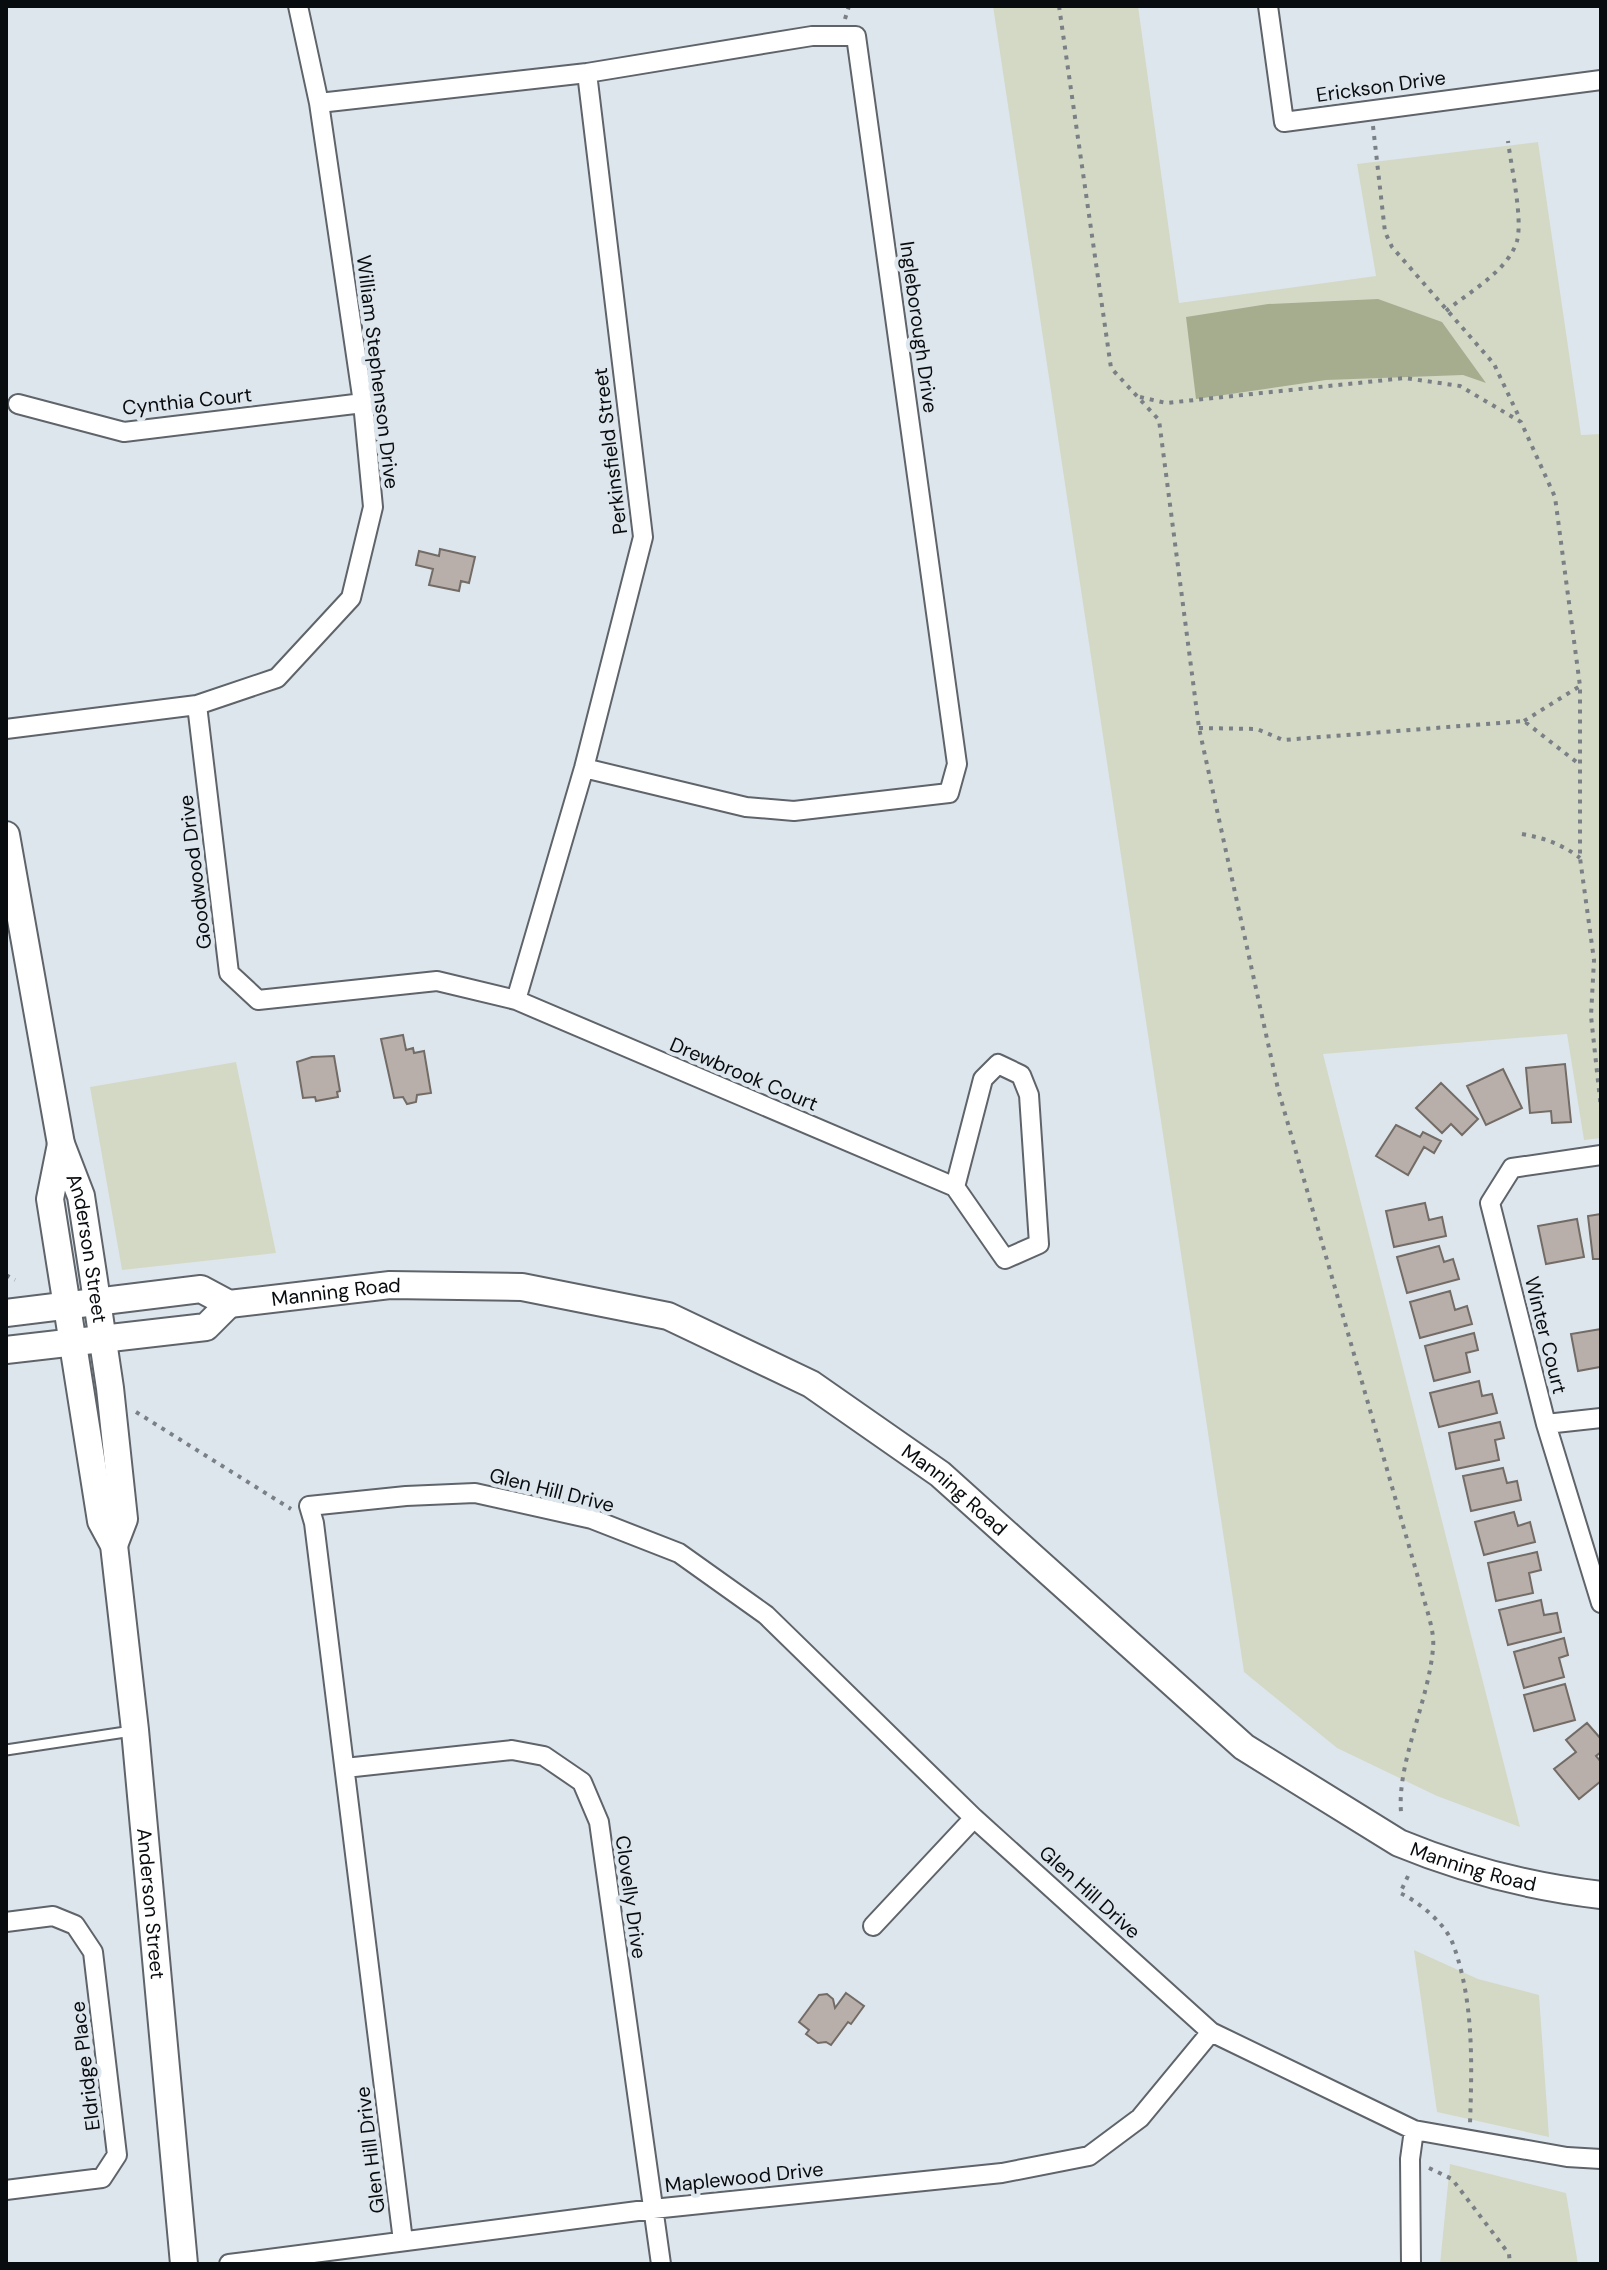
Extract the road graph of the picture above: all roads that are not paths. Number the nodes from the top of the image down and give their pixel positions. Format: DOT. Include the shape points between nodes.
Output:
graph roads {
  1 [pos="298,6"];
  2 [pos="1268,6"];
  3 [pos="587,73"];
  4 [pos="1601,80"];
  5 [pos="319,103"];
  6 [pos="363,403"];
  7 [pos="18,404"];
  8 [pos="197,705"];
  9 [pos="6,729"];
  10 [pos="584,768"];
  11 [pos="6,835"];
  12 [pos="516,1000"];
  13 [pos="61,1144"];
  14 [pos="1601,1155"];
  15 [pos="955,1187"];
  16 [pos="97,1300"];
  17 [pos="229,1304"];
  18 [pos="67,1305"];
  19 [pos="6,1313"];
  20 [pos="102,1339"];
  21 [pos="72,1343"];
  22 [pos="6,1350"];
  23 [pos="1601,1418"];
  24 [pos="1546,1424"];
  25 [pos="114,1545"];
  26 [pos="1601,1603"];
  27 [pos="135,1730"];
  28 [pos="6,1750"];
  29 [pos="345,1768"];
  30 [pos="974,1818"];
  31 [pos="1601,1895"];
  32 [pos="6,1922"];
  33 [pos="873,1926"];
  34 [pos="1211,2032"];
  35 [pos="1414,2130"];
  36 [pos="1601,2159"];
  37 [pos="6,2190"];
  38 [pos="653,2209"];
  39 [pos="403,2241"];
  40 [pos="184,2264"];
  41 [pos="229,2264"];
  42 [pos="661,2264"];
  43 [pos="1411,2264"];
  1 -- 5 [label="street, William Stephenson Drive"];
  2 -- 4 [label="street, Erickson Drive" via="1284,122"];
  3 -- 5 [label="street, Ingleborough Drive"];
  3 -- 10 [label="street, Perkinsfield Street" via="643,537"];
  3 -- 10 [label="street, Ingleborough Drive" via="812,36 856,36 957,764 949,793 794,811 746,807"];
  5 -- 6 [label="street, William Stephenson Drive"];
  6 -- 7 [label="street, Cynthia Court" via="124,432"];
  6 -- 8 [label="street, William Stephenson Drive" via="373,507 351,598 277,678"];
  8 -- 9 [label="street, William Stephenson Drive"];
  8 -- 12 [label="street, Goodwood Drive" via="229,973 258,1000 437,981"];
  10 -- 12 [label="street, Perkinsfield Street"];
  11 -- 13 [label="main road, Anderson Street"];
  12 -- 15 [label="street, Drewbrook Court"];
  13 -- 16 [label="main road, Anderson Street" via="81,1196"];
  13 -- 18 [label="main road, Anderson Street" via="50,1199"];
  14 -- 24 [label="street, Winter Court" via="1512,1168 1490,1203"];
  15 -- 15 [label="street" via="1005,1259 1039,1244 1029,1095 1021,1075 998,1064 983,1079"];
  16 -- 17 [label="main road, Manning Road" via="201,1289"];
  16 -- 18 [label="main road, Manning Road"];
  16 -- 20 [label="main road, Anderson Street"];
  17 -- 20 [label="main road" via="206,1327"];
  17 -- 31 [label="main road, Manning Road" via="390,1285 522,1287 668,1316 811,1384 940,1474 1244,1747 1399,1843 1490,1873"];
  18 -- 19 [label="main road, Manning Road"];
  18 -- 21 [label="main road, Anderson Street"];
  20 -- 21 [label="main road"];
  20 -- 25 [label="main road, Anderson Street" via="124,1519"];
  21 -- 22 [label="main road"];
  21 -- 25 [label="main road, Anderson Street" via="101,1521"];
  23 -- 24 [label="street"];
  24 -- 26 [label="street, Winter Court"];
  25 -- 27 [label="main road, Anderson Street"];
  27 -- 28 [label="lane"];
  27 -- 40 [label="main road, Anderson Street"];
  29 -- 30 [label="street, Glen Hill Drive" via="309,1506 475,1493 592,1519 679,1553 766,1615"];
  29 -- 38 [label="street, Clovelly Drive" via="512,1750 544,1756 582,1782 599,1822"];
  29 -- 39 [label="street, Glen Hill Drive"];
  30 -- 33 [label="street"];
  30 -- 34 [label="street, Glen Hill Drive"];
  32 -- 37 [label="street, Eldridge Place" via="53,1916 75,1925 93,1952 117,2155 102,2178"];
  34 -- 35 [label="street, Glen Hill Drive"];
  34 -- 38 [label="street, Maplewood Drive" via="1140,2118 1089,2156 1002,2173"];
  35 -- 36 [label="street, Glen Hill Drive"];
  35 -- 43 [label="street"];
  38 -- 39 [label="street, Maplewood Drive"];
  38 -- 42 [label="street, Clovelly Drive"];
  39 -- 41 [label="street, Maplewood Drive"];
}
